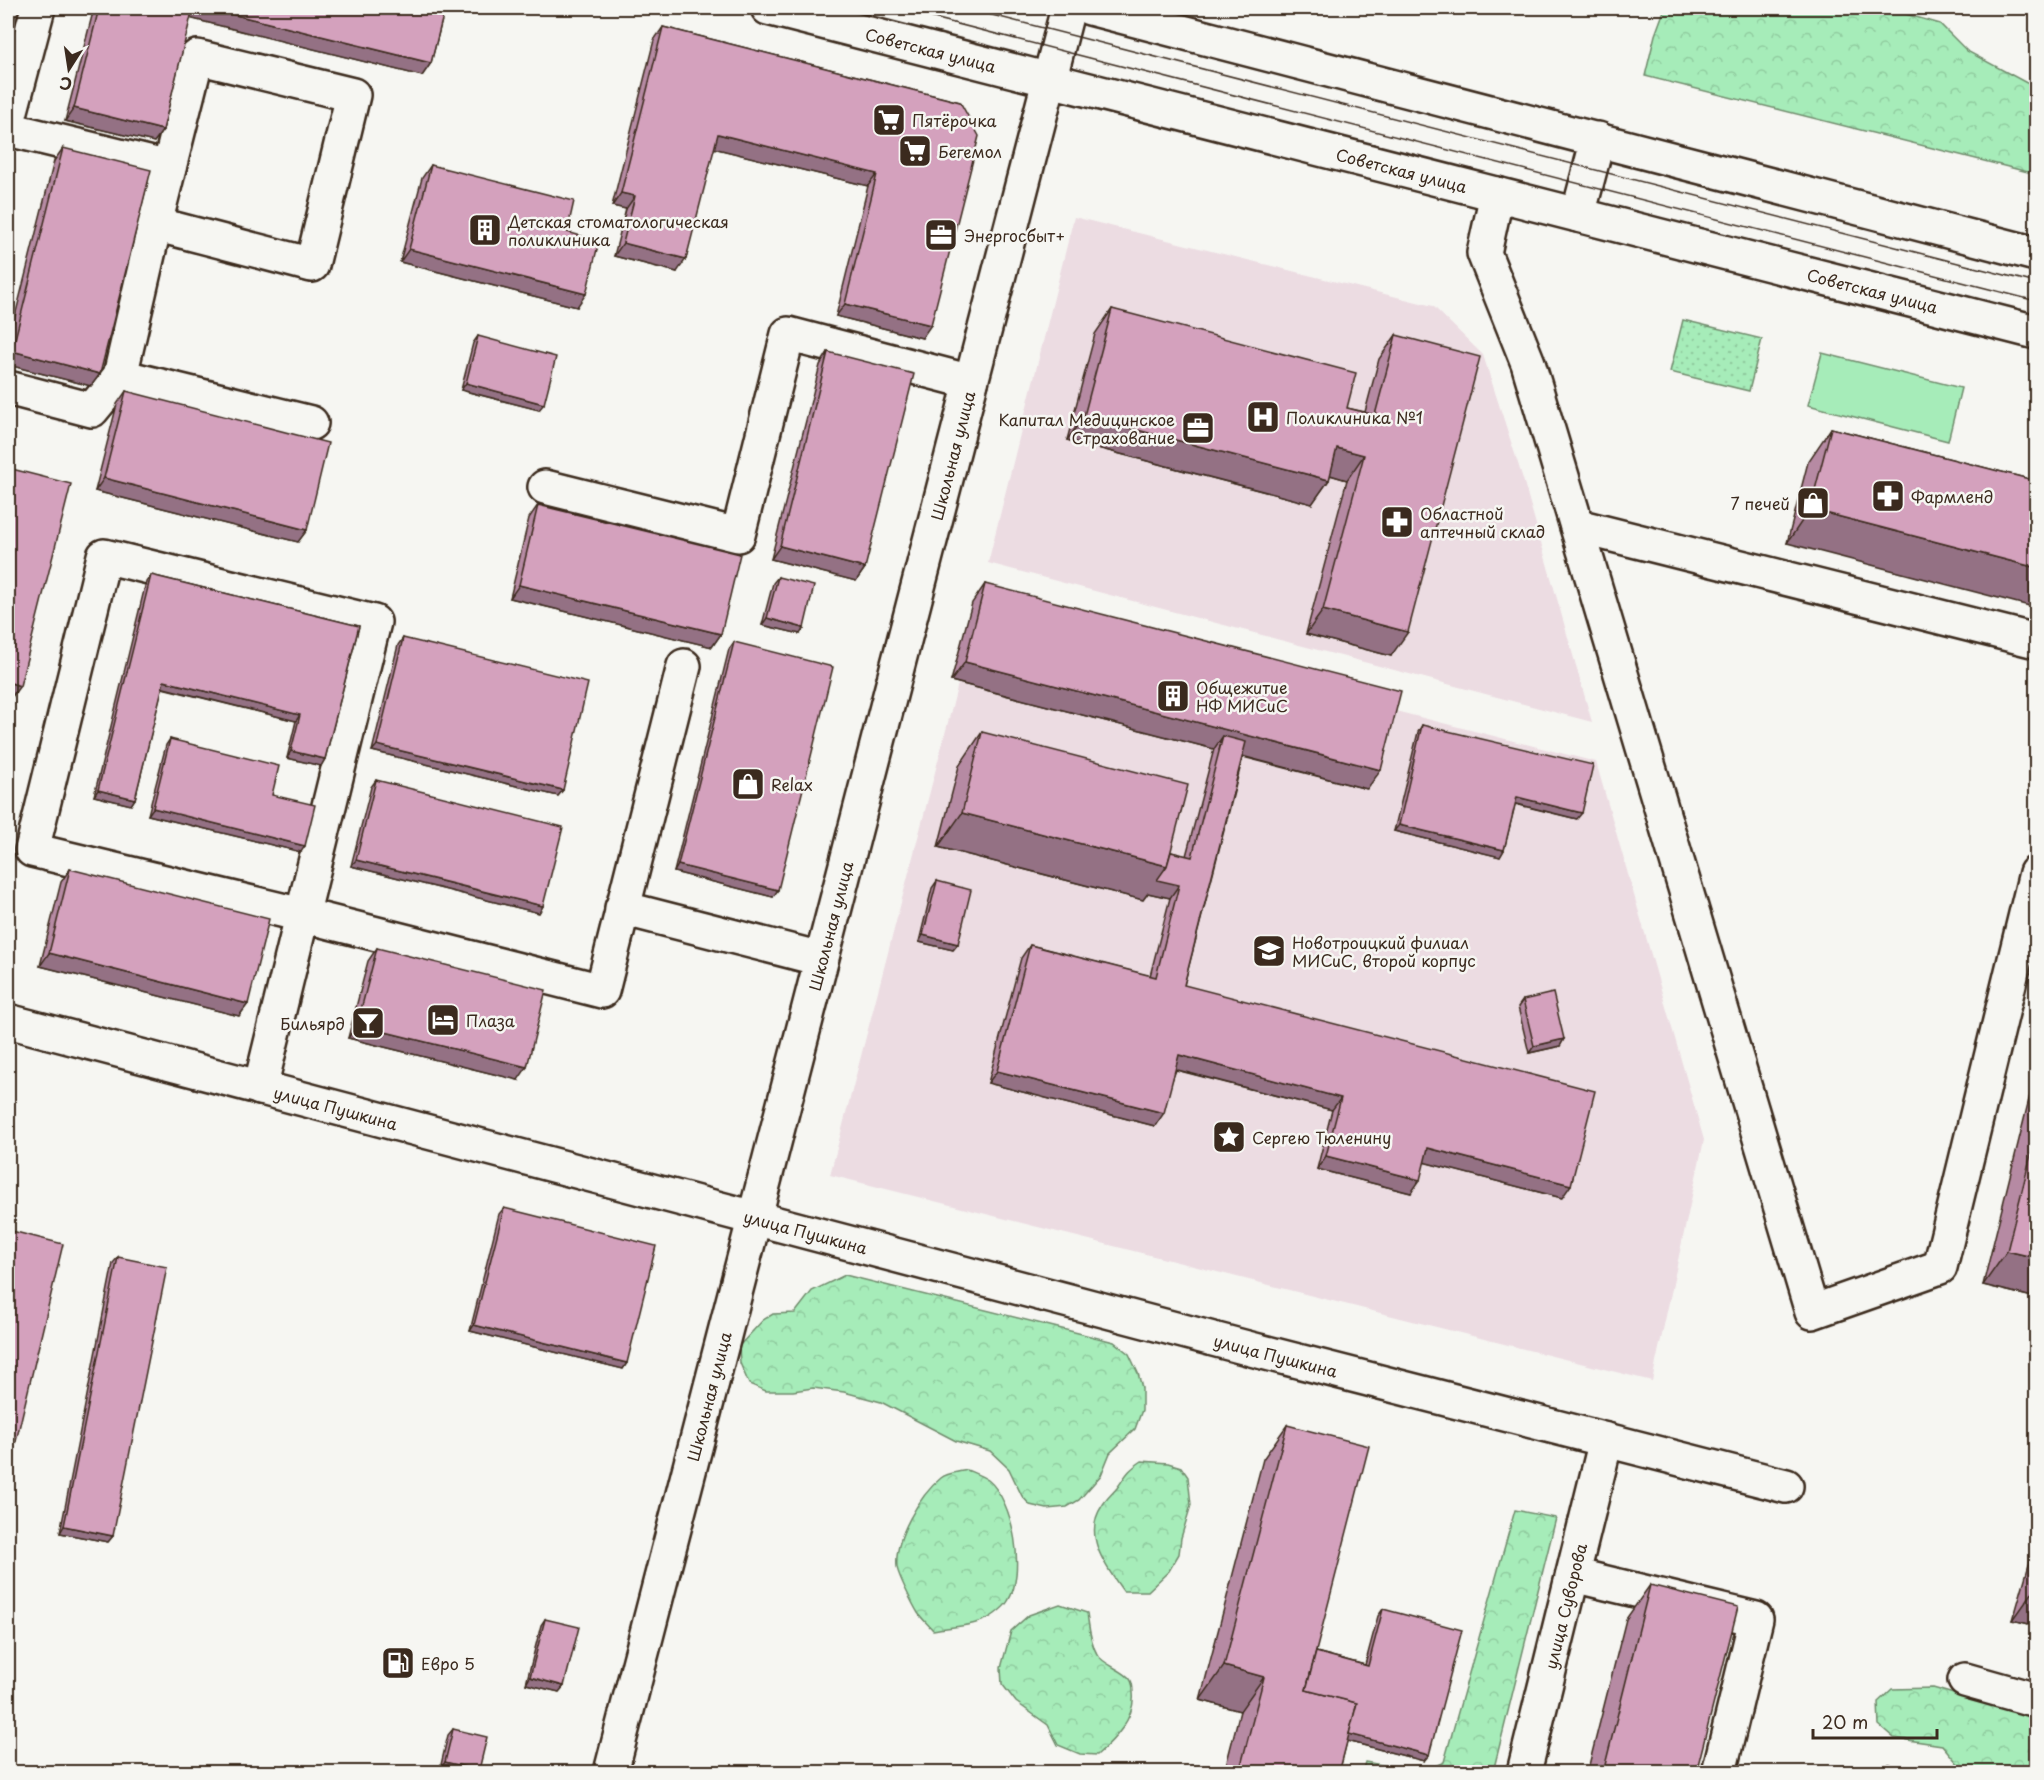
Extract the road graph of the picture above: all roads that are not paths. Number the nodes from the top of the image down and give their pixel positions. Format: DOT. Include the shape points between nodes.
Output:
graph roads {
  1 [pos="38,8"];
  2 [pos="768,8"];
  3 [pos="1068,8"];
  4 [pos="1090,8"];
  5 [pos="1049,80"];
  6 [pos="8,122"];
  7 [pos="8,129"];
  8 [pos="1598,139"];
  9 [pos="170,168"];
  10 [pos="1497,195"];
  11 [pos="1578,215"];
  12 [pos="155,224"];
  13 [pos="2037,254"];
  14 [pos="2037,332"];
  15 [pos="120,375"];
  16 [pos="971,382"];
  17 [pos="8,388"];
  18 [pos="311,423"];
  19 [pos="545,486"];
  20 [pos="1577,526"];
  21 [pos="2037,641"];
  22 [pos="684,666"];
  23 [pos="2037,873"];
  24 [pos="622,908"];
  25 [pos="302,915"];
  26 [pos="821,959"];
  27 [pos="8,1021"];
  28 [pos="260,1088"];
  29 [pos="755,1217"];
  30 [pos="1606,1440"];
  31 [pos="1786,1486"];
  32 [pos="1573,1575"];
  33 [pos="1965,1680"];
  34 [pos="2037,1700"];
  35 [pos="611,1773"];
  36 [pos="1524,1773"];
  37 [pos="1719,1773"];
  1 -- 6 [label="street"];
  2 -- 5 [label="street, Советская улица"];
  3 -- 5 [label="street, Школьная улица"];
  4 -- 8 [label="street"];
  5 -- 10 [label="street, Советская улица"];
  5 -- 16 [label="street, Школьная улица"];
  7 -- 9 [label="street"];
  8 -- 11 [label="street"];
  8 -- 13 [label="street"];
  9 -- 12 [label="street"];
  9 -- 12 [label="street" via="197,57 353,95 312,265"];
  10 -- 11 [label="street, Советская улица"];
  10 -- 20 [label="street" via="1484,253 1528,363"];
  11 -- 14 [label="street, Советская улица"];
  12 -- 15 [label="street"];
  15 -- 17 [label="street" via="92,410"];
  15 -- 18 [label="street"];
  16 -- 19 [label="street" via="788,334 738,534"];
  16 -- 26 [label="street, Школьная улица"];
  20 -- 21 [label="street"];
  20 -- 23 [label="street" via="1812,1312 1940,1267"];
  22 -- 24 [label="street"];
  24 -- 25 [label="street" via="602,991"];
  24 -- 26 [label="street"];
  25 -- 25 [label="street" via="32,850 104,556 374,622"];
  25 -- 28 [label="street"];
  26 -- 29 [label="street, Школьная улица"];
  27 -- 28 [label="street, улица Пушкина"];
  28 -- 29 [label="street, улица Пушкина"];
  29 -- 30 [label="street, улица Пушкина"];
  29 -- 35 [label="street, Школьная улица"];
  30 -- 31 [label="street, улица Пушкина"];
  30 -- 32 [label="street, улица Суворова"];
  32 -- 36 [label="street, улица Суворова"];
  32 -- 37 [label="street" via="1756,1620"];
  33 -- 34 [label="street"];
}
